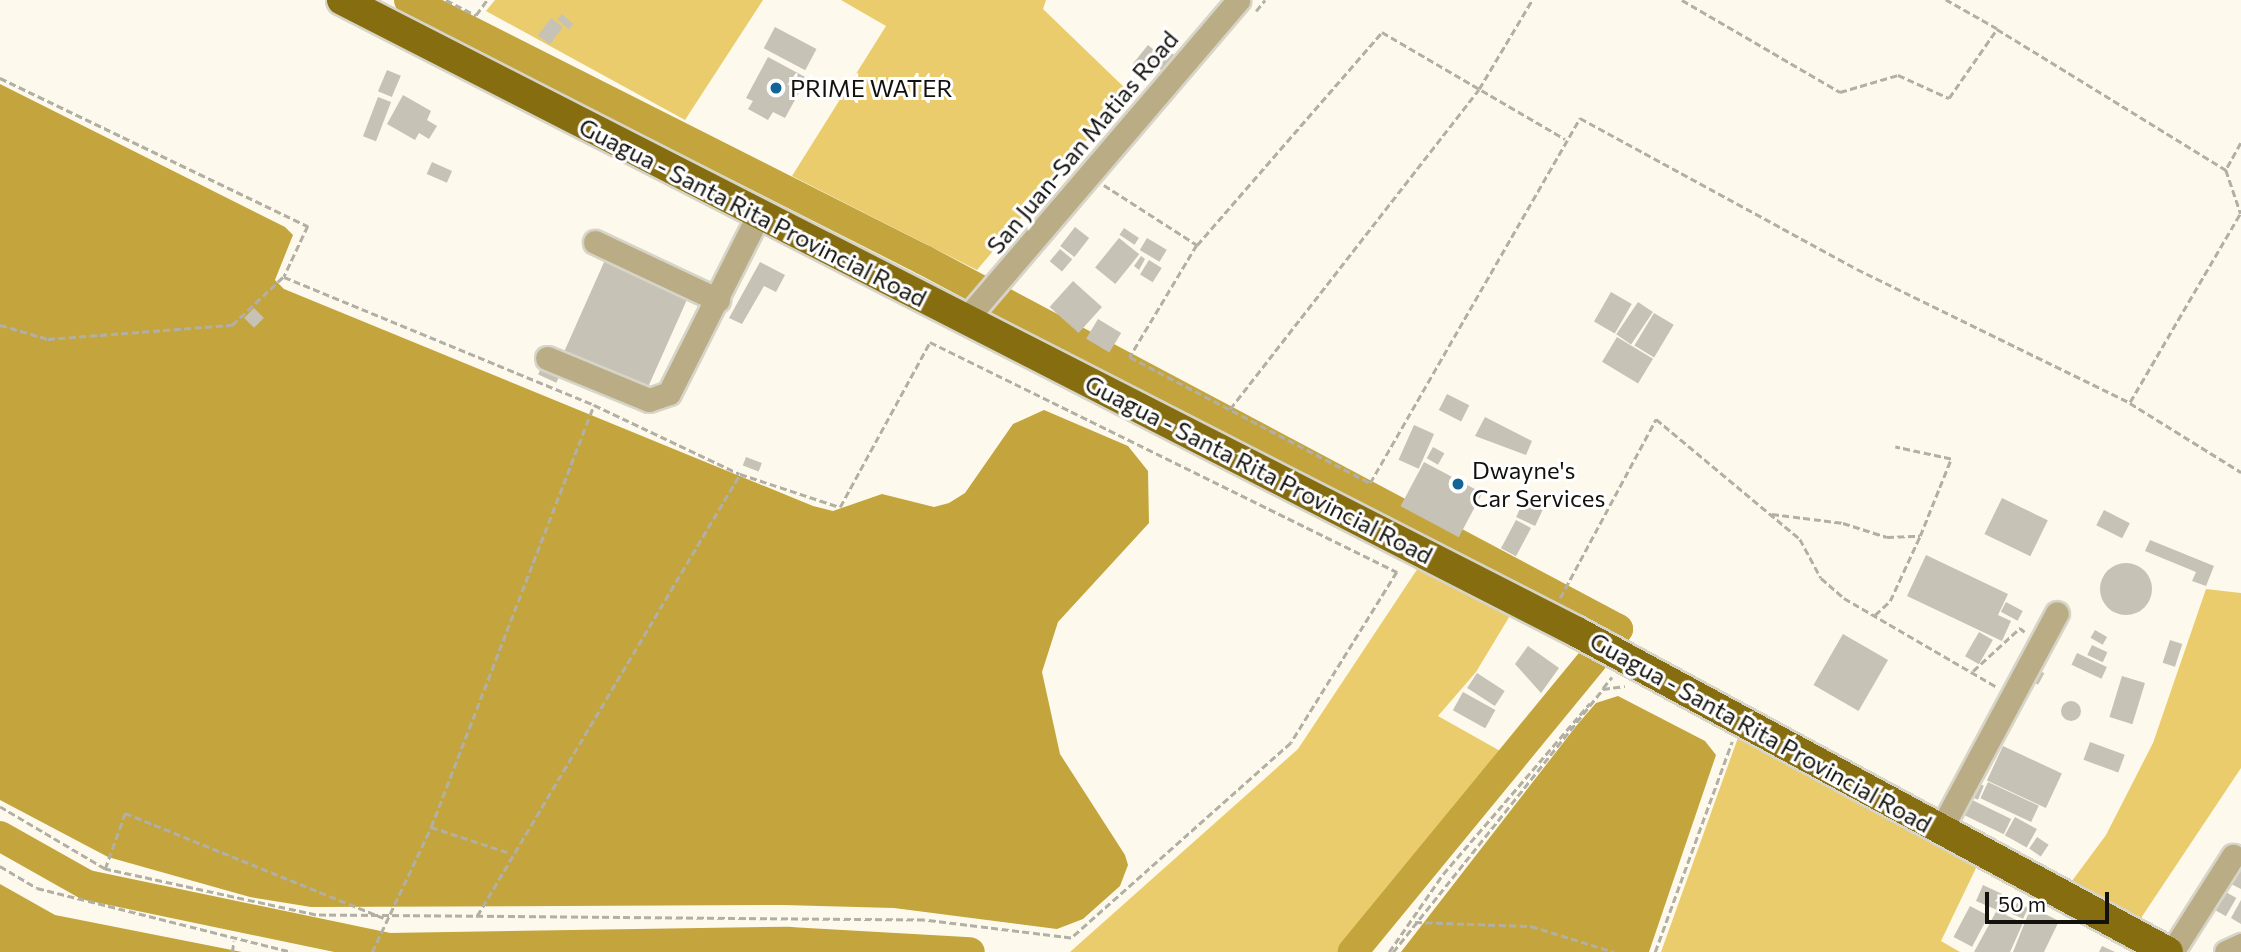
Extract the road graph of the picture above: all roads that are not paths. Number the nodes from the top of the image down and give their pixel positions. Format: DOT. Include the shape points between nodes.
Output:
graph roads {
  1 [pos="342,0"];
  2 [pos="1243,10"];
  3 [pos="758,216"];
  4 [pos="595,243"];
  5 [pos="718,300"];
  6 [pos="972,312"];
  7 [pos="547,358"];
  8 [pos="2057,613"];
  9 [pos="1940,831"];
  10 [pos="2233,856"];
  11 [pos="2241,946"];
  12 [pos="2170,952"];
  13 [pos="2226,952"];
  1 -- 3 [label="main road, Guagua - Santa Rita Provincial Road"];
  2 -- 6 [label="street, San Juan-San Matias Road"];
  3 -- 5 [label="street"];
  3 -- 6 [label="main road, Guagua - Santa Rita Provincial Road"];
  4 -- 5 [label="street"];
  5 -- 7 [label="street" via="684,373 669,393 649,400"];
  6 -- 9 [label="main road, Guagua - Santa Rita Provincial Road" via="1620,654"];
  8 -- 9 [label="street"];
  9 -- 12 [label="main road, Guagua - Santa Rita Provincial Road"];
  10 -- 12 [label="street"];
  11 -- 13 [label="street"];
}
